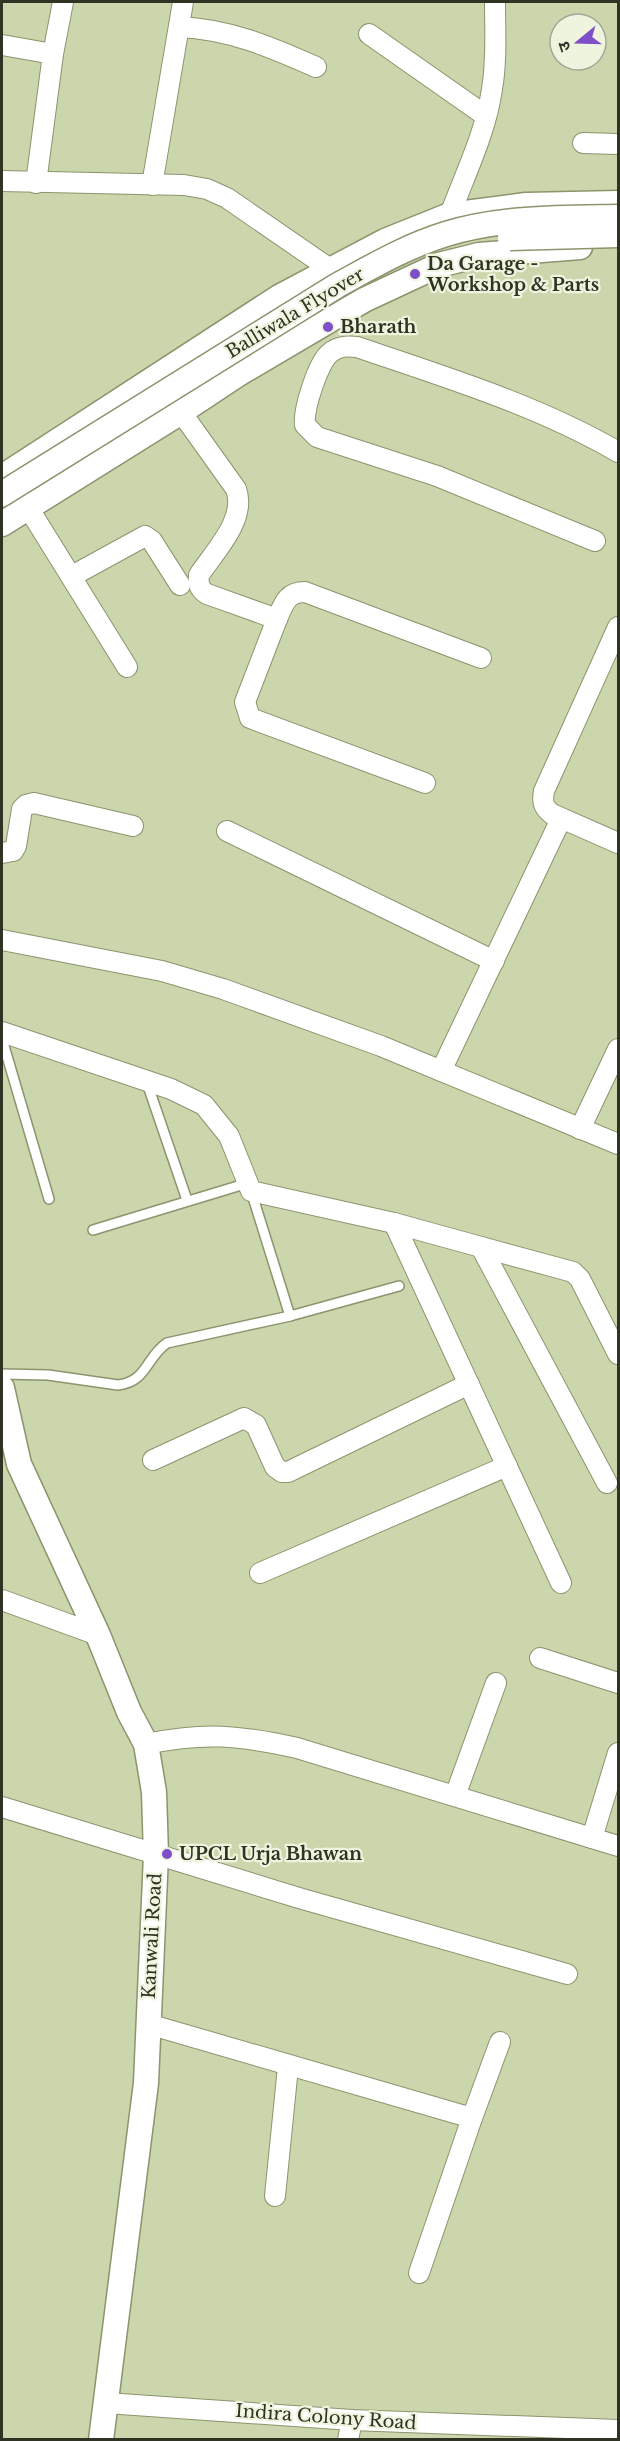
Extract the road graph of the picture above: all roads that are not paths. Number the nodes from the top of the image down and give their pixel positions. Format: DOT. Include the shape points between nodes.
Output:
graph roads {
  1 [pos="63,2"];
  2 [pos="183,2"];
  3 [pos="495,2"];
  4 [pos="179,27"];
  5 [pos="369,34"];
  6 [pos="2,45"];
  7 [pos="53,54"];
  8 [pos="316,67"];
  9 [pos="486,116"];
  10 [pos="583,143"];
  11 [pos="618,144"];
  12 [pos="2,181"];
  13 [pos="36,183"];
  14 [pos="152,185"];
  15 [pos="618,202"];
  16 [pos="450,215"];
  17 [pos="618,217"];
  18 [pos="618,235"];
  19 [pos="618,246"];
  20 [pos="330,269"];
  21 [pos="181,412"];
  22 [pos="62,438"];
  23 [pos="618,452"];
  24 [pos="82,474"];
  25 [pos="2,482"];
  26 [pos="30,507"];
  27 [pos="2,508"];
  28 [pos="2,524"];
  29 [pos="595,541"];
  30 [pos="72,576"];
  31 [pos="180,585"];
  32 [pos="277,619"];
  33 [pos="618,627"];
  34 [pos="481,658"];
  35 [pos="128,667"];
  36 [pos="424,783"];
  37 [pos="561,819"];
  38 [pos="133,826"];
  39 [pos="227,831"];
  40 [pos="618,843"];
  41 [pos="2,853"];
  42 [pos="2,940"];
  43 [pos="494,961"];
  44 [pos="2,1032"];
  45 [pos="2,1039"];
  46 [pos="618,1048"];
  47 [pos="441,1071"];
  48 [pos="146,1080"];
  49 [pos="580,1129"];
  50 [pos="618,1144"];
  51 [pos="249,1187"];
  52 [pos="49,1199"];
  53 [pos="187,1200"];
  54 [pos="394,1223"];
  55 [pos="93,1230"];
  56 [pos="481,1247"];
  57 [pos="399,1286"];
  58 [pos="290,1316"];
  59 [pos="618,1354"];
  60 [pos="2,1374"];
  61 [pos="469,1384"];
  62 [pos="2,1388"];
  63 [pos="153,1460"];
  64 [pos="507,1466"];
  65 [pos="607,1483"];
  66 [pos="260,1572"];
  67 [pos="561,1583"];
  68 [pos="2,1600"];
  69 [pos="98,1635"];
  70 [pos="540,1658"];
  71 [pos="496,1683"];
  72 [pos="618,1683"];
  73 [pos="146,1744"];
  74 [pos="618,1753"];
  75 [pos="455,1796"];
  76 [pos="2,1807"];
  77 [pos="592,1838"];
  78 [pos="618,1846"];
  79 [pos="156,1854"];
  80 [pos="567,1974"];
  81 [pos="148,2024"];
  82 [pos="500,2042"];
  83 [pos="288,2067"];
  84 [pos="471,2118"];
  85 [pos="275,2196"];
  86 [pos="419,2273"];
  87 [pos="106,2403"];
  88 [pos="352,2420"];
  89 [pos="618,2430"];
  90 [pos="489,2433"];
  91 [pos="101,2439"];
  92 [pos="348,2439"];
  1 -- 7 [label="street"];
  2 -- 4 [label="street"];
  3 -- 9 [label="street" via="495,65"];
  4 -- 8 [label="street" via="233,34"];
  4 -- 14 [label="street"];
  5 -- 9 [label="street"];
  6 -- 7 [label="street"];
  7 -- 13 [label="street"];
  9 -- 16 [label="street"];
  10 -- 11 [label="street"];
  12 -- 13 [label="street"];
  13 -- 14 [label="street"];
  14 -- 20 [label="street" via="196,187 227,198"];
  15 -- 16 [label="street" via="526,205"];
  16 -- 20 [label="street"];
  17 -- 25 [label="street, Balliwala Flyover, bridge" via="495,223 446,234 396,253"];
  18 -- 27 [label="street, Balliwala Flyover, bridge" via="477,241 409,264 277,336"];
  19 -- 21 [label="street" via="522,250 439,265 364,300"];
  20 -- 22 [label="street" via="279,297"];
  21 -- 24 [label="street"];
  21 -- 32 [label="street" via="240,500 235,521 199,575 198,584 207,594"];
  22 -- 24 [label="street" via="67,460"];
  22 -- 25 [label="street"];
  23 -- 29 [label="street" via="574,428 485,391 357,347 347,346 329,353 322,361 304,414 305,425 317,437 437,476"];
  24 -- 26 [label="street"];
  25 -- 26 [label="street"];
  26 -- 28 [label="street"];
  26 -- 30 [label="street"];
  30 -- 31 [label="street" via="145,536"];
  30 -- 35 [label="street"];
  32 -- 34 [label="street" via="289,595 305,592"];
  32 -- 36 [label="street" via="245,702 250,718"];
  33 -- 37 [label="street" via="544,791 542,802 546,810"];
  37 -- 40 [label="street"];
  37 -- 43 [label="street"];
  38 -- 41 [label="street" via="26,804 16,846 13,851"];
  39 -- 43 [label="street"];
  42 -- 47 [label="street" via="162,971 223,989"];
  43 -- 47 [label="street"];
  44 -- 48 [label="street"];
  45 -- 52 [label="lane"];
  46 -- 49 [label="street"];
  47 -- 49 [label="street"];
  48 -- 51 [label="street" via="204,1105 229,1136"];
  48 -- 53 [label="lane"];
  49 -- 50 [label="street"];
  51 -- 53 [label="lane"];
  51 -- 54 [label="street"];
  51 -- 58 [label="lane"];
  53 -- 55 [label="lane"];
  54 -- 56 [label="street"];
  54 -- 61 [label="street"];
  56 -- 59 [label="street" via="573,1272"];
  56 -- 65 [label="street"];
  57 -- 58 [label="lane"];
  58 -- 60 [label="lane" via="167,1343 137,1379 128,1384"];
  61 -- 63 [label="street" via="288,1472 275,1467 256,1425 244,1418"];
  61 -- 64 [label="street"];
  62 -- 69 [label="street, Kanwali Road" via="19,1464"];
  64 -- 66 [label="street"];
  64 -- 67 [label="street"];
  68 -- 69 [label="street"];
  69 -- 73 [label="street, Kanwali Road"];
  70 -- 72 [label="street"];
  71 -- 75 [label="street"];
  73 -- 75 [label="street" via="220,1735 260,1740"];
  73 -- 79 [label="street, Kanwali Road" via="154,1792"];
  74 -- 77 [label="street"];
  75 -- 77 [label="street"];
  76 -- 79 [label="street"];
  77 -- 78 [label="street"];
  79 -- 80 [label="street"];
  79 -- 81 [label="street, Kanwali Road"];
  81 -- 83 [label="street"];
  81 -- 87 [label="street, Kanwali Road" via="146,2083"];
  82 -- 84 [label="street"];
  83 -- 84 [label="street"];
  83 -- 85 [label="street"];
  84 -- 86 [label="street"];
  87 -- 88 [label="street, Indira Colony Road"];
  87 -- 91 [label="street, Kanwali Road"];
  88 -- 90 [label="street, Indira Colony Road"];
  88 -- 92 [label="street"];
  89 -- 90 [label="street, Indira Colony Road"];
}
